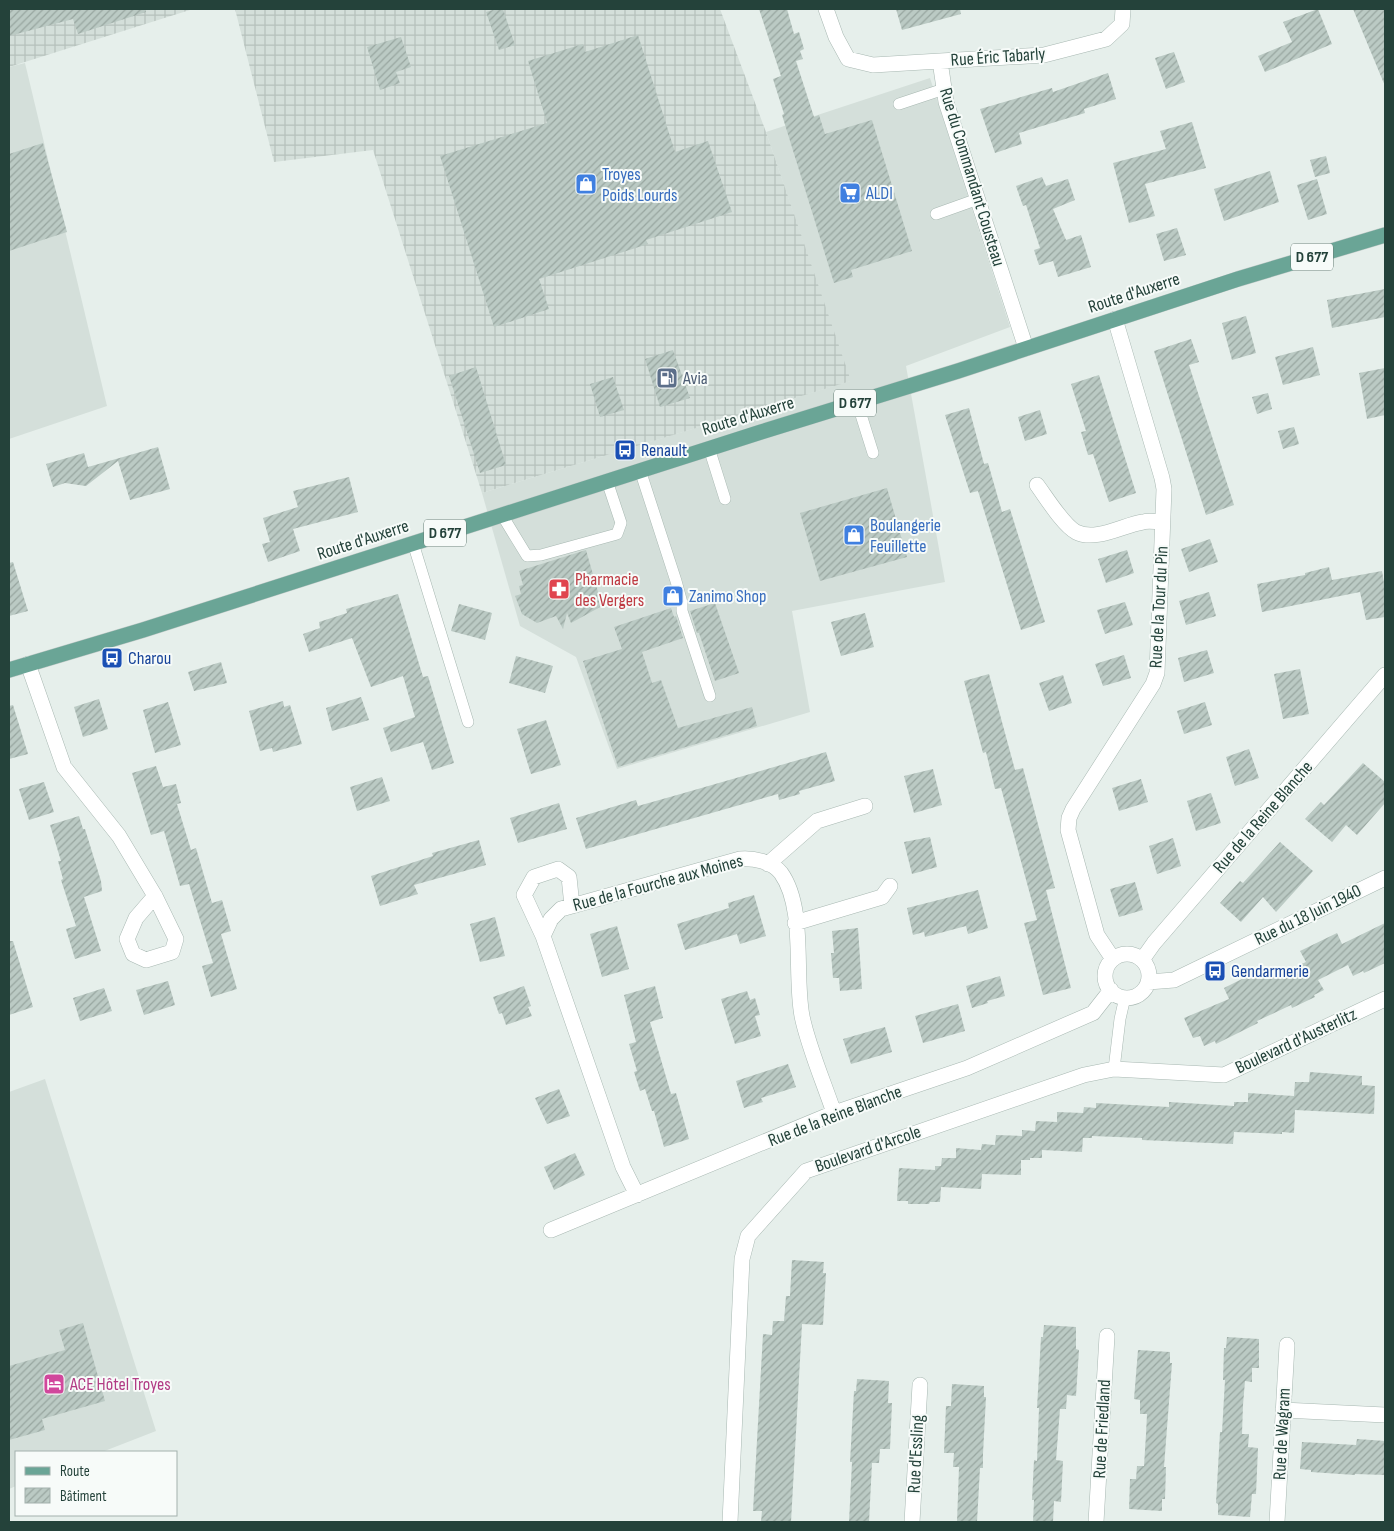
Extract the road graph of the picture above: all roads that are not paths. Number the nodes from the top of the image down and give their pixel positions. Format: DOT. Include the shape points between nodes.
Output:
graph roads {
  1 [pos="826,9"];
  2 [pos="1123,9"];
  3 [pos="940,61"];
  4 [pos="944,89"];
  5 [pos="899,104"];
  6 [pos="978,199"];
  7 [pos="936,214"];
  8 [pos="1385,235"];
  9 [pos="1115,320"];
  10 [pos="1026,348"];
  11 [pos="857,402"];
  12 [pos="709,448"];
  13 [pos="873,453"];
  14 [pos="640,470"];
  15 [pos="607,481"];
  16 [pos="1037,484"];
  17 [pos="724,499"];
  18 [pos="502,515"];
  19 [pos="1162,522"];
  20 [pos="413,543"];
  21 [pos="28,664"];
  22 [pos="9,670"];
  23 [pos="1385,675"];
  24 [pos="710,696"];
  25 [pos="468,722"];
  26 [pos="865,806"];
  27 [pos="768,864"];
  28 [pos="1385,878"];
  29 [pos="890,886"];
  30 [pos="155,896"];
  31 [pos="572,906"];
  32 [pos="796,923"];
  33 [pos="543,936"];
  34 [pos="1113,959"];
  35 [pos="1142,960"];
  36 [pos="1148,982"];
  37 [pos="1111,990"];
  38 [pos="1124,997"];
  39 [pos="1385,999"];
  40 [pos="1114,1069"];
  41 [pos="834,1114"];
  42 [pos="637,1195"];
  43 [pos="551,1230"];
  44 [pos="1107,1336"];
  45 [pos="1287,1345"];
  46 [pos="920,1385"];
  47 [pos="1283,1410"];
  48 [pos="1385,1415"];
  49 [pos="730,1522"];
  50 [pos="912,1522"];
  51 [pos="1096,1522"];
  52 [pos="1278,1522"];
  1 -- 3 [label="street" via="836,38 848,59 873,65"];
  2 -- 3 [label="street, Rue Éric Tabarly" via="1122,24 1106,39 1044,55"];
  3 -- 4 [label="street, Rue du Commandant Cousteau"];
  4 -- 5 [label="lane"];
  4 -- 6 [label="street, Rue du Commandant Cousteau"];
  6 -- 7 [label="lane"];
  6 -- 10 [label="street, Rue du Commandant Cousteau"];
  8 -- 9 [label="main road, Route d'Auxerre / D 677"];
  9 -- 10 [label="main road, Route d'Auxerre / D 677"];
  9 -- 19 [label="street, Rue de la Tour du Pin" via="1162,478"];
  10 -- 11 [label="main road, Route d'Auxerre / D 677"];
  11 -- 12 [label="main road, Route d'Auxerre / D 677"];
  11 -- 13 [label="lane"];
  12 -- 14 [label="main road, Route d'Auxerre / D 677"];
  12 -- 17 [label="lane"];
  14 -- 15 [label="main road, Route d'Auxerre / D 677"];
  14 -- 24 [label="lane"];
  15 -- 18 [label="main road, Route d'Auxerre / D 677"];
  15 -- 18 [label="lane" via="621,523 617,534 527,556"];
  16 -- 19 [label="street" via="1069,525 1085,535 1145,521"];
  18 -- 20 [label="main road, Route d'Auxerre / D 677"];
  19 -- 34 [label="street, Rue de la Tour du Pin" via="1157,674 1069,818 1068,830 1097,935"];
  20 -- 21 [label="main road, Route d'Auxerre / D 677"];
  20 -- 25 [label="lane"];
  21 -- 22 [label="main road, Route d'Auxerre / D 677"];
  21 -- 30 [label="street" via="64,766 119,836"];
  23 -- 35 [label="street, Rue de la Reine Blanche"];
  26 -- 27 [label="street" via="817,821"];
  27 -- 31 [label="street, Rue de la Fourche aux Moines" via="754,858 740,859"];
  27 -- 32 [label="street, Rue de la Fourche aux Moines" via="781,872 794,907"];
  28 -- 36 [label="street, Rue du 18 Juin 1940" via="1174,980"];
  29 -- 32 [label="street" via="882,897"];
  31 -- 33 [label="street, Rue de la Fourche aux Moines" via="561,909"];
  31 -- 33 [label="street" via="569,877 558,869 534,877 524,895"];
  32 -- 41 [label="street, Rue de la Fourche aux Moines" via="802,1015"];
  33 -- 42 [label="street" via="623,1167"];
  34 -- 35 [label="street" via="1124,954"];
  34 -- 37 [label="street" via="1106,971"];
  35 -- 36 [label="street" via="1148,969"];
  36 -- 38 [label="street" via="1139,994"];
  37 -- 38 [label="street"];
  37 -- 41 [label="street, Rue de la Reine Blanche" via="1092,1013 1084,1017 967,1068"];
  38 -- 40 [label="lane"];
  39 -- 40 [label="street, Boulevard d'Austerlitz" via="1224,1074"];
  40 -- 49 [label="street, Boulevard d'Arcole" via="1084,1075 806,1171 748,1236 742,1259"];
  41 -- 42 [label="street, Rue de la Reine Blanche"];
  42 -- 43 [label="street, Rue de la Reine Blanche"];
  44 -- 51 [label="street, Rue de Friedland"];
  45 -- 47 [label="street, Rue de Wagram"];
  46 -- 50 [label="street, Rue d'Essling"];
  47 -- 48 [label="street"];
  47 -- 52 [label="street, Rue de Wagram"];
}
